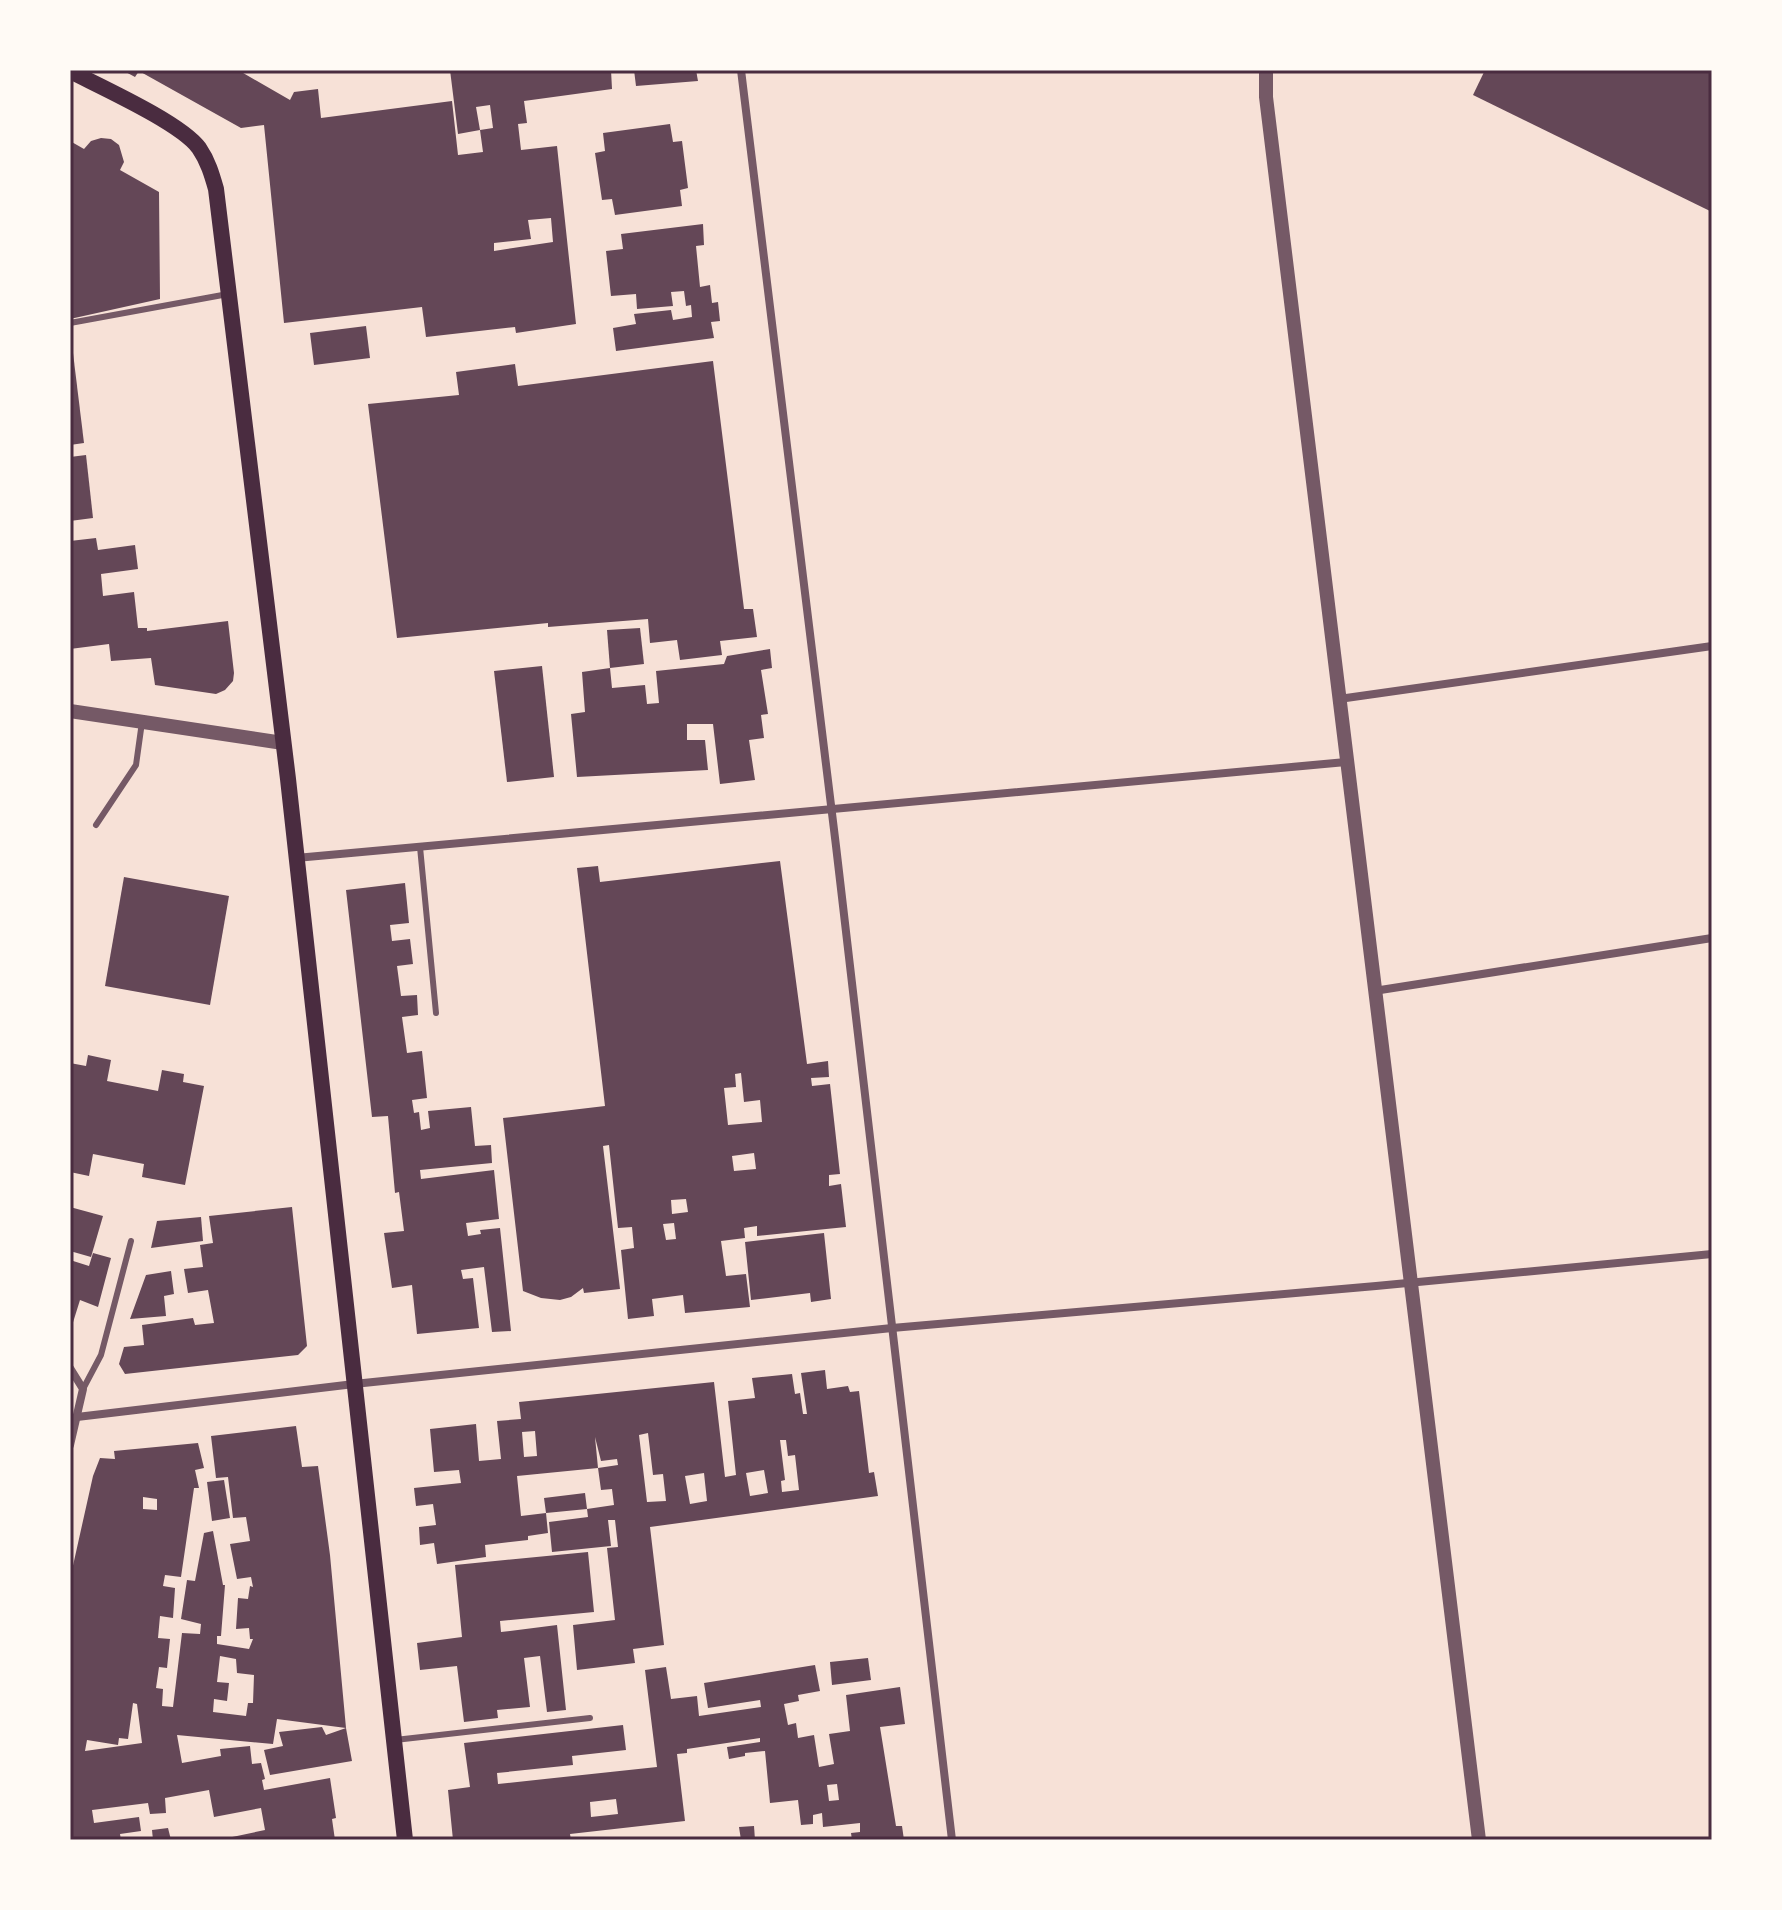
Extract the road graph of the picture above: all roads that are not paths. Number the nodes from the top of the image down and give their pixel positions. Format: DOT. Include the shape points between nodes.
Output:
graph roads {
  1 [pos="741,70"];
  2 [pos="1266,70"];
  3 [pos="70,71"];
  4 [pos="230,294"];
  5 [pos="70,323"];
  6 [pos="1712,646"];
  7 [pos="1339,699"];
  8 [pos="70,711"];
  9 [pos="142,722"];
  10 [pos="283,743"];
  11 [pos="1346,762"];
  12 [pos="831,809"];
  13 [pos="96,825"];
  14 [pos="420,847"];
  15 [pos="296,858"];
  16 [pos="1712,938"];
  17 [pos="1374,991"];
  18 [pos="436,1013"];
  19 [pos="131,1241"];
  20 [pos="1712,1254"];
  21 [pos="1410,1283"];
  22 [pos="892,1328"];
  23 [pos="70,1368"];
  24 [pos="354,1384"];
  25 [pos="83,1389"];
  26 [pos="77,1417"];
  27 [pos="70,1445"];
  28 [pos="590,1718"];
  29 [pos="394,1740"];
  30 [pos="405,1840"];
  31 [pos="952,1840"];
  32 [pos="1479,1840"];
  1 -- 12 [label="street"];
  2 -- 7 [label="street"];
  3 -- 4 [label="main road" via="179,130 198,146 216,189"];
  4 -- 5 [label="lane"];
  4 -- 10 [label="main road"];
  6 -- 7 [label="street"];
  7 -- 11 [label="street"];
  8 -- 9 [label="street"];
  9 -- 10 [label="street"];
  9 -- 13 [label="lane" via="136,765"];
  10 -- 15 [label="main road"];
  11 -- 12 [label="street"];
  11 -- 17 [label="street"];
  12 -- 14 [label="street"];
  12 -- 22 [label="street"];
  14 -- 15 [label="street"];
  14 -- 18 [label="lane"];
  15 -- 24 [label="main road"];
  16 -- 17 [label="street"];
  17 -- 21 [label="street"];
  19 -- 25 [label="lane" via="101,1355"];
  20 -- 21 [label="street"];
  21 -- 22 [label="street"];
  21 -- 32 [label="street"];
  22 -- 24 [label="street"];
  22 -- 31 [label="street"];
  23 -- 25 [label="street"];
  24 -- 26 [label="street"];
  24 -- 29 [label="main road"];
  25 -- 26 [label="street"];
  26 -- 27 [label="street"];
  28 -- 29 [label="lane"];
  29 -- 30 [label="main road"];
}
